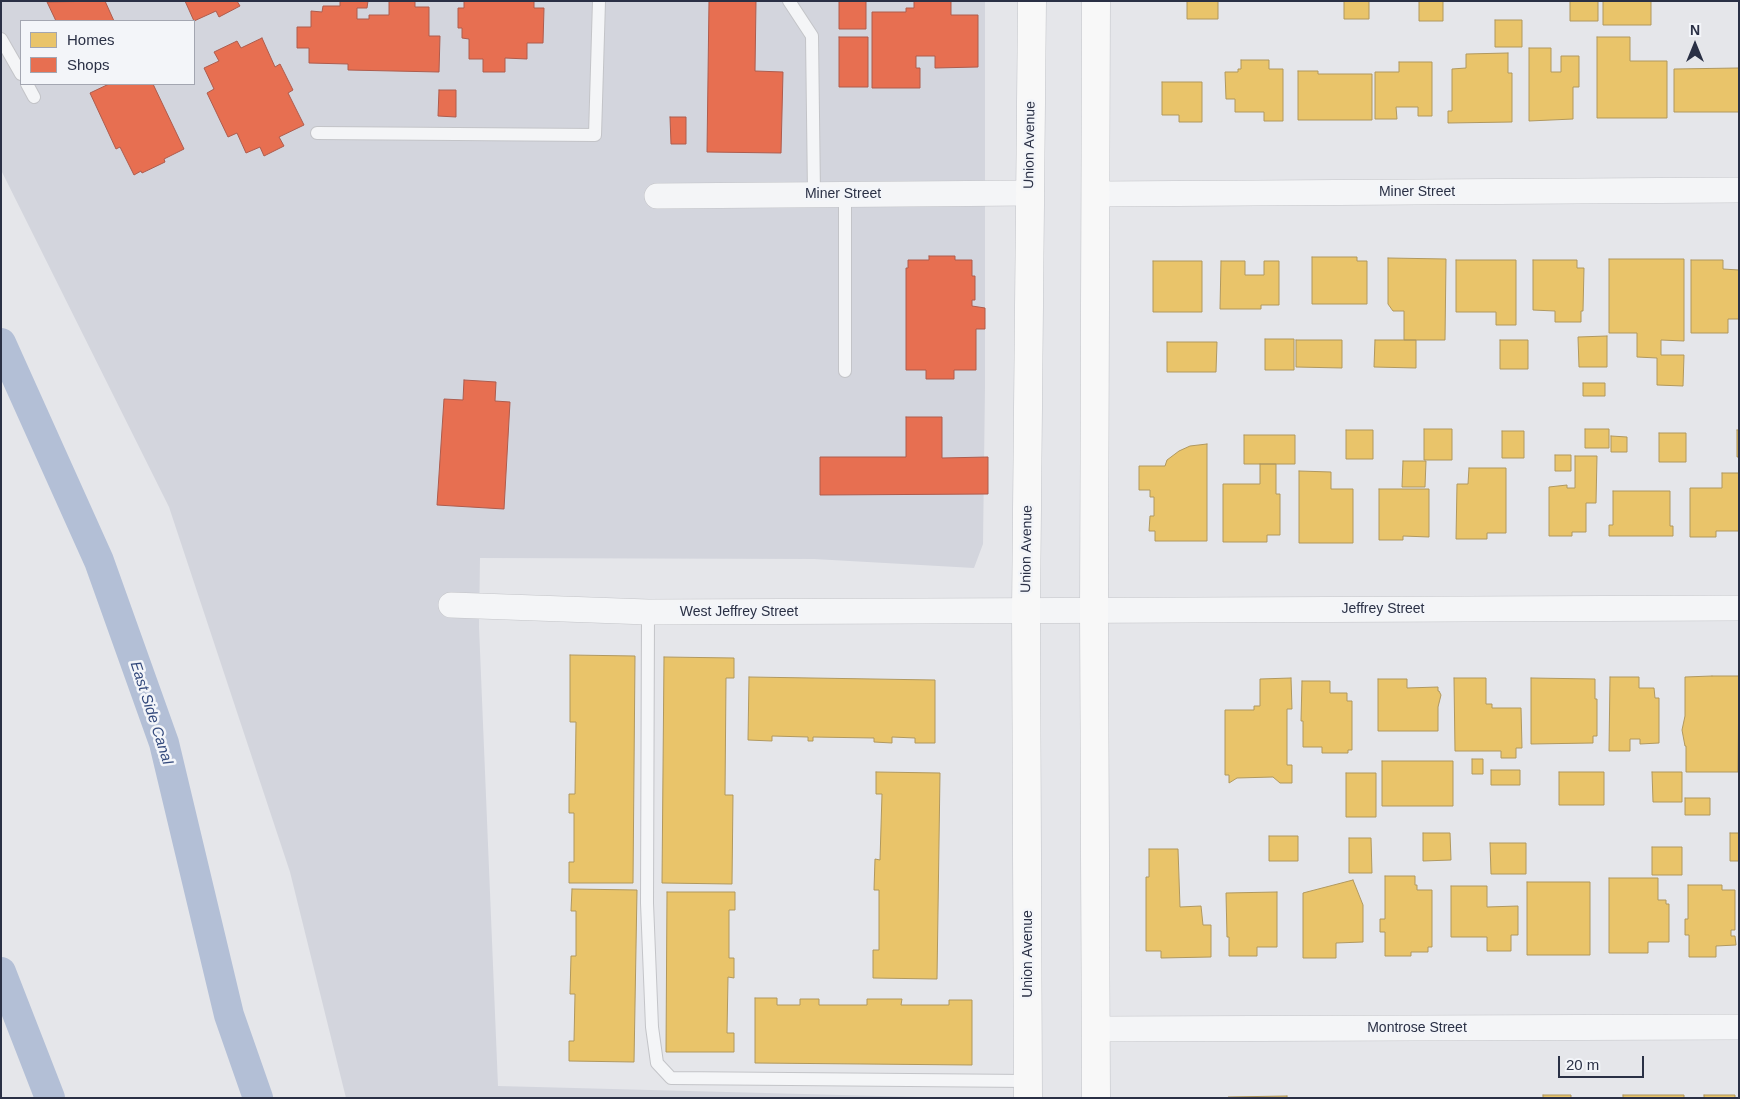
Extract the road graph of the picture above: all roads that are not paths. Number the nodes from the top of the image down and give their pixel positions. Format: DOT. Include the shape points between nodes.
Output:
graph roads {
  1 [pos="599,1"];
  2 [pos="789,1"];
  3 [pos="1032,1"];
  4 [pos="1096,1"];
  5 [pos="1,39"];
  6 [pos="20,72"];
  7 [pos="27,85"];
  8 [pos="34,96"];
  9 [pos="317,133"];
  10 [pos="1739,190"];
  11 [pos="1030,193"];
  12 [pos="814,194"];
  13 [pos="845,194"];
  14 [pos="1096,194"];
  15 [pos="657,196"];
  16 [pos="845,371"];
  17 [pos="451,605"];
  18 [pos="1739,608"];
  19 [pos="1026,611"];
  20 [pos="1094,611"];
  21 [pos="648,612"];
  22 [pos="1739,1026"];
  23 [pos="1096,1029"];
  24 [pos="1028,1089"];
  25 [pos="1096,1098"];
  1 -- 9 [label="lane" via="595,135"];
  2 -- 12 [label="lane" via="812,36"];
  3 -- 11 [label="main road, Union Avenue"];
  4 -- 14 [label="main road"];
  5 -- 6 [label="lane"];
  7 -- 8 [label="lane"];
  10 -- 14 [label="street, Miner Street"];
  11 -- 13 [label="street, Miner Street"];
  11 -- 19 [label="main road, Union Avenue"];
  12 -- 13 [label="street, Miner Street"];
  12 -- 15 [label="street, Miner Street"];
  13 -- 16 [label="lane"];
  14 -- 20 [label="main road"];
  17 -- 21 [label="street, West Jeffrey Street"];
  18 -- 20 [label="street, Jeffrey Street"];
  19 -- 20 [label="street, Jeffrey Street"];
  19 -- 21 [label="street, West Jeffrey Street"];
  19 -- 24 [label="main road, Union Avenue"];
  20 -- 23 [label="main road"];
  21 -- 24 [label="lane" via="647,903 652,1027 657,1063 671,1078"];
  22 -- 23 [label="street, Montrose Street"];
  23 -- 25 [label="main road"];
}
